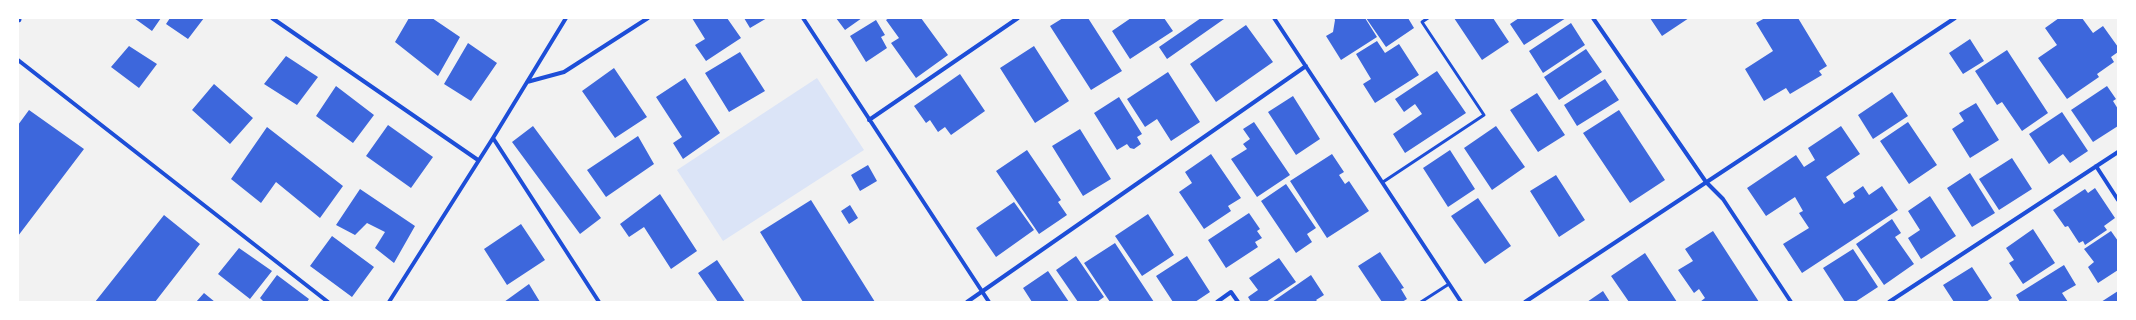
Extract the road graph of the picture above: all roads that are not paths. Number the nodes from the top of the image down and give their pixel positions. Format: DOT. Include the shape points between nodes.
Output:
graph roads {
  1 [pos="272,18"];
  2 [pos="566,18"];
  3 [pos="648,18"];
  4 [pos="803,18"];
  5 [pos="1018,18"];
  6 [pos="1274,18"];
  7 [pos="1428,18"];
  8 [pos="1593,18"];
  9 [pos="1955,18"];
  10 [pos="18,60"];
  11 [pos="1306,66"];
  12 [pos="527,82"];
  13 [pos="869,120"];
  14 [pos="493,138"];
  15 [pos="2118,152"];
  16 [pos="478,160"];
  17 [pos="2096,166"];
  18 [pos="1383,182"];
  19 [pos="1706,182"];
  20 [pos="2118,200"];
  21 [pos="1449,284"];
  22 [pos="983,292"];
  23 [pos="328,302"];
  24 [pos="389,302"];
  25 [pos="599,302"];
  26 [pos="967,302"];
  27 [pos="989,302"];
  28 [pos="1217,302"];
  29 [pos="1238,302"];
  30 [pos="1421,302"];
  31 [pos="1461,302"];
  32 [pos="1525,302"];
  33 [pos="1791,302"];
  34 [pos="1889,302"];
  1 -- 16 [label="street"];
  2 -- 12 [label="street"];
  3 -- 12 [label="street" via="564,72"];
  4 -- 13 [label="street"];
  5 -- 13 [label="street"];
  6 -- 11 [label="street"];
  7 -- 18 [label="lane" via="1422,22 1484,115"];
  8 -- 19 [label="street"];
  9 -- 19 [label="street"];
  10 -- 23 [label="street"];
  11 -- 18 [label="street"];
  11 -- 22 [label="street"];
  12 -- 14 [label="street"];
  13 -- 22 [label="street"];
  14 -- 16 [label="street"];
  14 -- 25 [label="street"];
  15 -- 17 [label="street"];
  16 -- 24 [label="street"];
  17 -- 20 [label="street"];
  17 -- 34 [label="street"];
  18 -- 21 [label="street"];
  19 -- 32 [label="street"];
  19 -- 33 [label="street" via="1723,199"];
  21 -- 30 [label="lane"];
  21 -- 31 [label="street"];
  22 -- 26 [label="street"];
  22 -- 27 [label="street"];
  28 -- 29 [label="street" via="1231,292"];
}
